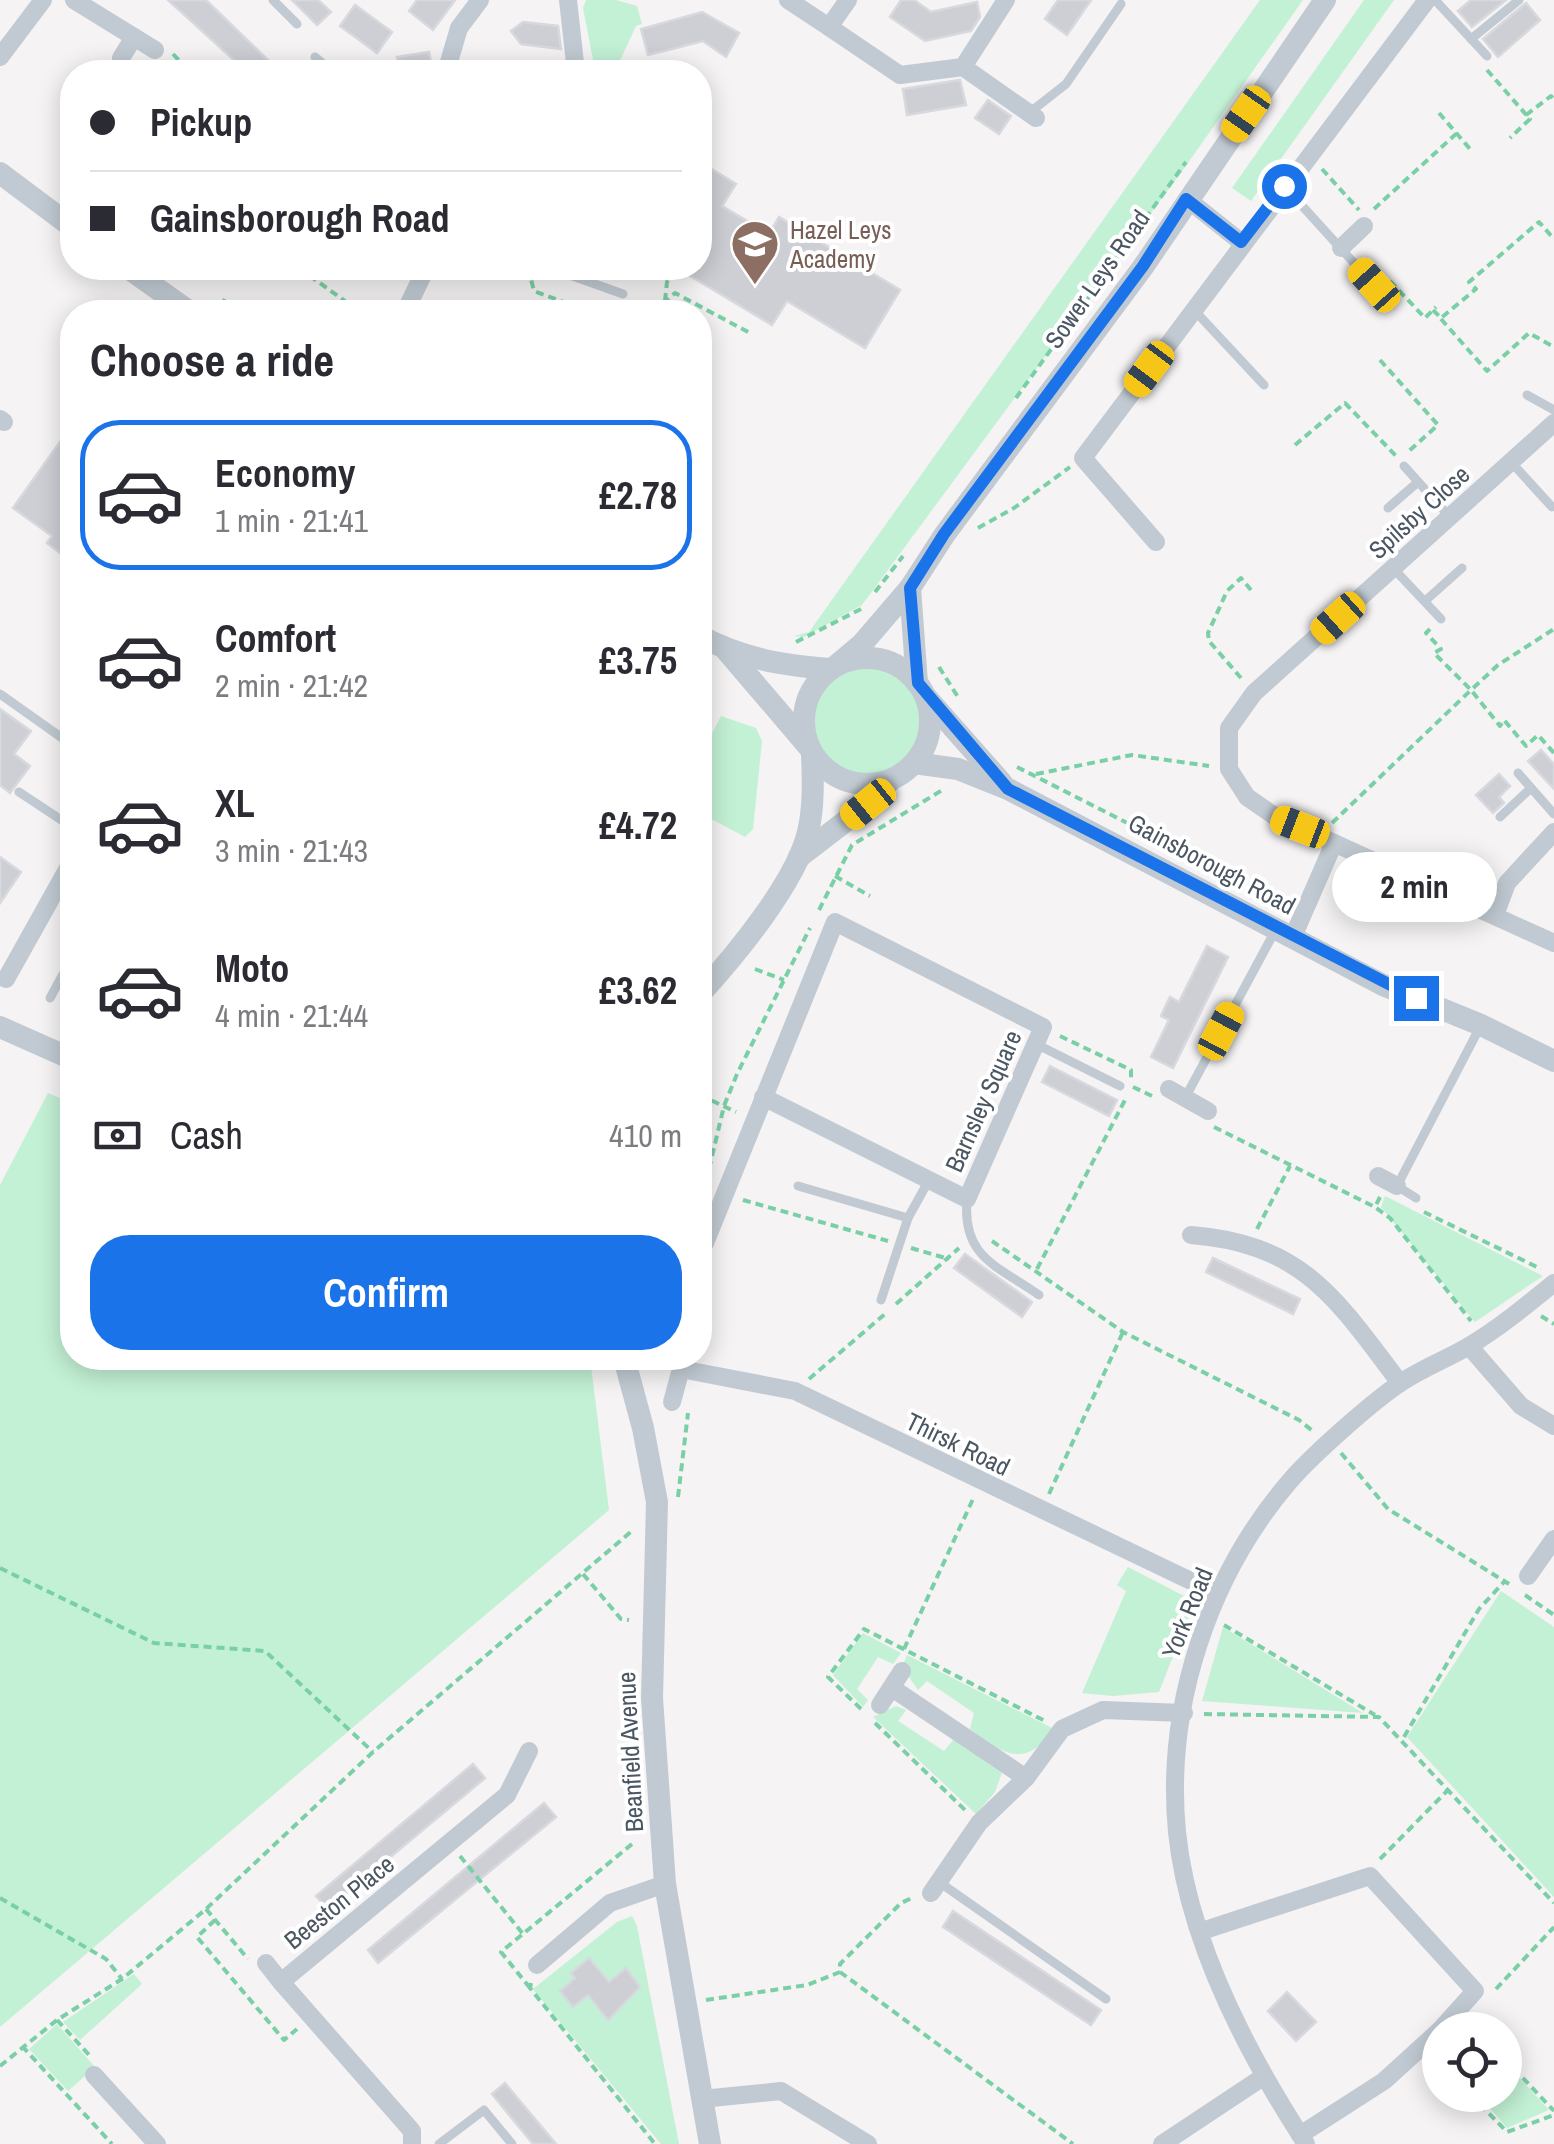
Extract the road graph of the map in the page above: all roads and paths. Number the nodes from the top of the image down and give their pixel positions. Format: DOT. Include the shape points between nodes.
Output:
graph roads {
  1 [pos="43,0"];
  2 [pos="74,0"];
  3 [pos="273,0"];
  4 [pos="480,0"];
  5 [pos="568,0"];
  6 [pos="788,0"];
  7 [pos="848,0"];
  8 [pos="1006,0"];
  9 [pos="1326,0"];
  10 [pos="1427,0"];
  11 [pos="1435,0"];
  12 [pos="1519,0"];
  13 [pos="1121,4"];
  14 [pos="297,24"];
  15 [pos="829,27"];
  16 [pos="134,37"];
  17 [pos="1471,39"];
  18 [pos="155,50"];
  19 [pos="1487,56"];
  20 [pos="314,57"];
  21 [pos="0,58"];
  22 [pos="121,58"];
  23 [pos="318,60"];
  24 [pos="450,60"];
  25 [pos="575,60"];
  26 [pos="963,67"];
  27 [pos="1554,100"];
  28 [pos="1439,113"];
  29 [pos="1526,115"];
  30 [pos="1033,116"];
  31 [pos="1456,133"];
  32 [pos="1510,138"];
  33 [pos="1470,148"];
  34 [pos="1309,155"];
  35 [pos="1189,158"];
  36 [pos="0,174"];
  37 [pos="1284,186"];
  38 [pos="1186,199"];
  39 [pos="60,218"];
  40 [pos="1364,226"];
  41 [pos="1554,239"];
  42 [pos="1241,242"];
  43 [pos="1340,248"];
  44 [pos="145,280"];
  45 [pos="316,280"];
  46 [pos="531,280"];
  47 [pos="584,280"];
  48 [pos="1374,285"];
  49 [pos="623,294"];
  50 [pos="173,300"];
  51 [pos="343,300"];
  52 [pos="557,300"];
  53 [pos="667,300"];
  54 [pos="688,300"];
  55 [pos="1194,310"];
  56 [pos="712,313"];
  57 [pos="1441,318"];
  58 [pos="750,333"];
  59 [pos="1554,347"];
  60 [pos="1380,360"];
  61 [pos="1264,385"];
  62 [pos="1527,395"];
  63 [pos="1554,410"];
  64 [pos="1007,411"];
  65 [pos="1554,423"];
  66 [pos="1295,445"];
  67 [pos="1083,458"];
  68 [pos="1512,462"];
  69 [pos="1402,463"];
  70 [pos="1418,482"];
  71 [pos="1552,507"];
  72 [pos="1388,508"];
  73 [pos="1451,518"];
  74 [pos="970,537"];
  75 [pos="1156,542"];
  76 [pos="909,547"];
  77 [pos="1394,568"];
  78 [pos="1462,568"];
  79 [pos="910,588"];
  80 [pos="1251,590"];
  81 [pos="1426,601"];
  82 [pos="1441,619"];
  83 [pos="1554,630"];
  84 [pos="712,642"];
  85 [pos="786,647"];
  86 [pos="726,650"];
  87 [pos="936,662"];
  88 [pos="834,667"];
  89 [pos="921,689"];
  90 [pos="1471,690"];
  91 [pos="0,694"];
  92 [pos="1254,694"];
  93 [pos="960,702"];
  94 [pos="60,736"];
  95 [pos="810,750"];
  96 [pos="1554,753"];
  97 [pos="1010,763"];
  98 [pos="914,764"];
  99 [pos="1228,769"];
  100 [pos="1518,773"];
  101 [pos="1035,775"];
  102 [pos="892,779"];
  103 [pos="948,787"];
  104 [pos="1531,788"];
  105 [pos="1008,789"];
  106 [pos="19,792"];
  107 [pos="1554,814"];
  108 [pos="1500,818"];
  109 [pos="60,819"];
  110 [pos="1554,832"];
  111 [pos="1329,840"];
  112 [pos="852,845"];
  113 [pos="800,857"];
  114 [pos="835,876"];
  115 [pos="60,881"];
  116 [pos="870,896"];
  117 [pos="1287,904"];
  118 [pos="1495,915"];
  119 [pos="1285,933"];
  120 [pos="1554,943"];
  121 [pos="755,969"];
  122 [pos="6,970"];
  123 [pos="60,980"];
  124 [pos="712,981"];
  125 [pos="50,998"];
  126 [pos="1481,1025"];
  127 [pos="0,1026"];
  128 [pos="1036,1044"];
  129 [pos="60,1054"];
  130 [pos="1554,1061"];
  131 [pos="1120,1086"];
  132 [pos="1132,1086"];
  133 [pos="1177,1093"];
  134 [pos="763,1097"];
  135 [pos="712,1100"];
  136 [pos="724,1106"];
  137 [pos="1208,1111"];
  138 [pos="753,1120"];
  139 [pos="712,1151"];
  140 [pos="1290,1166"];
  141 [pos="929,1180"];
  142 [pos="1386,1185"];
  143 [pos="798,1186"];
  144 [pos="724,1194"];
  145 [pos="966,1198"];
  146 [pos="1417,1203"];
  147 [pos="908,1218"];
  148 [pos="712,1223"];
  149 [pos="977,1232"];
  150 [pos="1190,1235"];
  151 [pos="898,1244"];
  152 [pos="1248,1246"];
  153 [pos="949,1259"];
  154 [pos="1038,1270"];
  155 [pos="1554,1280"];
  156 [pos="1039,1295"];
  157 [pos="881,1300"];
  158 [pos="1122,1332"];
  159 [pos="1476,1341"];
  160 [pos="627,1370"];
  161 [pos="680,1370"];
  162 [pos="709,1370"];
  163 [pos="1400,1383"];
  164 [pos="672,1402"];
  165 [pos="1554,1426"];
  166 [pos="1331,1444"];
  167 [pos="980,1482"];
  168 [pos="655,1496"];
  169 [pos="1041,1512"];
  170 [pos="1554,1540"];
  171 [pos="0,1568"];
  172 [pos="583,1574"];
  173 [pos="1528,1576"];
  174 [pos="1505,1581"];
  175 [pos="1216,1593"];
  176 [pos="1208,1616"];
  177 [pos="1554,1616"];
  178 [pos="629,1620"];
  179 [pos="904,1649"];
  180 [pos="902,1671"];
  181 [pos="892,1688"];
  182 [pos="880,1705"];
  183 [pos="1184,1713"];
  184 [pos="1379,1718"];
  185 [pos="1402,1739"];
  186 [pos="373,1752"];
  187 [pos="530,1752"];
  188 [pos="1026,1778"];
  189 [pos="1448,1789"];
  190 [pos="450,1844"];
  191 [pos="632,1844"];
  192 [pos="1370,1876"];
  193 [pos="666,1884"];
  194 [pos="936,1886"];
  195 [pos="0,1898"];
  196 [pos="1554,1903"];
  197 [pos="206,1909"];
  198 [pos="215,1920"];
  199 [pos="1554,1927"];
  200 [pos="1202,1931"];
  201 [pos="523,1934"];
  202 [pos="266,1963"];
  203 [pos="537,1965"];
  204 [pos="840,1972"];
  205 [pos="122,1979"];
  206 [pos="282,1982"];
  207 [pos="530,1988"];
  208 [pos="1475,1991"];
  209 [pos="1106,1999"];
  210 [pos="687,2003"];
  211 [pos="1458,2012"];
  212 [pos="312,2017"];
  213 [pos="58,2020"];
  214 [pos="22,2046"];
  215 [pos="1422,2048"];
  216 [pos="0,2066"];
  217 [pos="94,2075"];
  218 [pos="1264,2077"];
  219 [pos="1522,2078"];
  220 [pos="702,2099"];
  221 [pos="1488,2112"];
  222 [pos="1554,2113"];
  223 [pos="1303,2140"];
  224 [pos="151,2142"];
  225 [pos="112,2144"];
  226 [pos="412,2144"];
  227 [pos="439,2144"];
  228 [pos="512,2144"];
  229 [pos="655,2144"];
  230 [pos="710,2144"];
  231 [pos="868,2144"];
  232 [pos="1073,2144"];
  233 [pos="1162,2144"];
  1 -- 21 [label="street"];
  2 -- 16 [label="street"];
  3 -- 14 [label="lane"];
  4 -- 24 [label="street" via="459,28"];
  5 -- 25 [label="street"];
  6 -- 15 [label="street"];
  7 -- 15 [label="street"];
  8 -- 26 [label="street"];
  9 -- 38 [label="street, Sower Leys Road"];
  10 -- 34 [label="street"];
  11 -- 17 [label="lane"];
  12 -- 17 [label="lane"];
  13 -- 30 [label="lane" via="1066,84"];
  15 -- 26 [label="street" via="900,75"];
  16 -- 18 [label="street"];
  16 -- 22 [label="street"];
  17 -- 19 [label="lane"];
  19 -- 29 [label="path" via="1484,67"];
  20 -- 23 [label="lane"];
  26 -- 30 [label="street"];
  27 -- 29 [label="path" via="1550,96"];
  28 -- 31 [label="path"];
  29 -- 32 [label="path" via="1530,119"];
  31 -- 33 [label="path"];
  31 -- 34 [label="path" via="1367,219"];
  34 -- 37 [label="street"];
  35 -- 64 [label="path"];
  36 -- 39 [label="street"];
  37 -- 42 [label="street"];
  37 -- 43 [label="lane"];
  38 -- 42 [label="street"];
  38 -- 79 [label="street, Sower Leys Road"];
  40 -- 43 [label="street"];
  41 -- 57 [label="path" via="1539,222 1470,282 1476,289"];
  42 -- 55 [label="street"];
  43 -- 48 [label="lane"];
  44 -- 50 [label="street"];
  45 -- 51 [label="path"];
  46 -- 52 [label="path" via="534,292"];
  47 -- 49 [label="lane"];
  48 -- 57 [label="path" via="1376,291 1388,280 1425,318 1435,308"];
  53 -- 54 [label="path" via="675,293"];
  55 -- 61 [label="lane"];
  55 -- 67 [label="street"];
  56 -- 58 [label="path"];
  57 -- 59 [label="path" via="1487,371 1529,332"];
  60 -- 69 [label="path" via="1438,425"];
  62 -- 63 [label="lane"];
  65 -- 68 [label="street, Spilsby Close"];
  66 -- 69 [label="path" via="1345,403"];
  67 -- 74 [label="path"];
  67 -- 75 [label="street"];
  68 -- 71 [label="lane"];
  68 -- 73 [label="street, Spilsby Close"];
  69 -- 70 [label="lane"];
  70 -- 72 [label="lane"];
  70 -- 73 [label="lane"];
  73 -- 77 [label="street, Spilsby Close"];
  76 -- 85 [label="path" via="862,609"];
  77 -- 81 [label="lane"];
  77 -- 92 [label="street, Spilsby Close"];
  78 -- 81 [label="lane"];
  79 -- 88 [label="street, Sower Leys Road"];
  79 -- 89 [label="street"];
  80 -- 92 [label="path" via="1241,578 1227,591 1208,634"];
  81 -- 82 [label="lane"];
  82 -- 90 [label="path" via="1426,632 1441,649 1434,653"];
  83 -- 90 [label="path"];
  84 -- 86 [label="street"];
  86 -- 88 [label="street" via="774,665"];
  86 -- 95 [label="street"];
  87 -- 93 [label="path"];
  88 -- 89 [label="street" via="874,658 893,663"];
  88 -- 95 [label="street" via="806,704"];
  89 -- 98 [label="street" via="930,724"];
  89 -- 105 [label="street, Gainsborough Road"];
  90 -- 96 [label="path" via="1526,746 1538,735"];
  90 -- 111 [label="path" via="1336,816"];
  91 -- 94 [label="lane"];
  92 -- 99 [label="street, Spilsby Close" via="1229,728"];
  95 -- 102 [label="street" via="839,778 856,784"];
  95 -- 113 [label="street" via="808,830"];
  97 -- 101 [label="path"];
  98 -- 102 [label="street"];
  98 -- 105 [label="street, Gainsborough Road" via="958,769"];
  99 -- 101 [label="path" via="1132,755"];
  99 -- 111 [label="street" via="1246,797"];
  100 -- 104 [label="lane"];
  101 -- 117 [label="path"];
  102 -- 113 [label="street"];
  103 -- 112 [label="path"];
  104 -- 107 [label="lane"];
  104 -- 108 [label="lane"];
  105 -- 119 [label="street, Gainsborough Road"];
  106 -- 109 [label="lane"];
  110 -- 118 [label="street" via="1507,883"];
  111 -- 118 [label="street"];
  111 -- 119 [label="street"];
  113 -- 124 [label="street"];
  114 -- 116 [label="path"];
  115 -- 122 [label="street"];
  118 -- 120 [label="street"];
  119 -- 126 [label="street, Gainsborough Road" via="1383,985"];
  119 -- 133 [label="lane"];
  121 -- 136 [label="path" via="782,979"];
  123 -- 125 [label="lane"];
  126 -- 130 [label="street, Gainsborough Road"];
  126 -- 142 [label="lane"];
  127 -- 129 [label="street"];
  128 -- 131 [label="lane"];
  128 -- 134 [label="street, Barnsley Square" via="1043,1028 835,922"];
  128 -- 145 [label="street, Barnsley Square"];
  132 -- 154 [label="path"];
  133 -- 137 [label="street"];
  134 -- 138 [label="street"];
  134 -- 141 [label="street, Barnsley Square"];
  135 -- 136 [label="path"];
  136 -- 138 [label="path"];
  136 -- 139 [label="path"];
  138 -- 144 [label="street"];
  140 -- 152 [label="path"];
  141 -- 145 [label="street, Barnsley Square"];
  141 -- 147 [label="lane"];
  142 -- 146 [label="lane"];
  142 -- 159 [label="path" via="1375,1208 1390,1218"];
  143 -- 147 [label="lane"];
  144 -- 148 [label="street"];
  144 -- 151 [label="path"];
  145 -- 156 [label="lane" via="964,1225 973,1248"];
  146 -- 155 [label="path"];
  147 -- 151 [label="lane"];
  149 -- 154 [label="path"];
  150 -- 152 [label="street"];
  151 -- 153 [label="path"];
  151 -- 157 [label="lane"];
  152 -- 163 [label="street" via="1294,1265 1329,1290"];
  154 -- 158 [label="path"];
  155 -- 159 [label="street, York Road"];
  158 -- 166 [label="path" via="1299,1420"];
  158 -- 169 [label="path"];
  159 -- 163 [label="street, York Road"];
  159 -- 165 [label="street" via="1521,1406"];
  160 -- 168 [label="street, Beanfield Avenue"];
  161 -- 164 [label="street"];
  162 -- 167 [label="street, Thirsk Road" via="795,1392"];
  163 -- 166 [label="street, York Road"];
  164 -- 168 [label="path" via="688,1404 679,1497"];
  166 -- 174 [label="path" via="1388,1510"];
  166 -- 175 [label="street, York Road" via="1290,1480"];
  167 -- 169 [label="street, Thirsk Road"];
  167 -- 179 [label="path"];
  168 -- 172 [label="path" via="631,1534"];
  168 -- 193 [label="street, Beanfield Avenue" via="652,1698"];
  169 -- 175 [label="street, Thirsk Road"];
  170 -- 173 [label="street"];
  171 -- 186 [label="path" via="154,1643 265,1651"];
  172 -- 178 [label="path" via="620,1619"];
  172 -- 186 [label="path"];
  173 -- 174 [label="path"];
  174 -- 177 [label="path"];
  174 -- 185 [label="path" via="1479,1610"];
  175 -- 176 [label="street, York Road"];
  176 -- 183 [label="street, York Road" via="1188,1671"];
  176 -- 184 [label="path"];
  180 -- 181 [label="street"];
  181 -- 182 [label="street"];
  181 -- 188 [label="street"];
  183 -- 184 [label="path"];
  183 -- 188 [label="street" via="1103,1710 1062,1729"];
  183 -- 200 [label="street, York Road" via="1178,1834"];
  184 -- 185 [label="path"];
  185 -- 189 [label="path"];
  186 -- 197 [label="path"];
  187 -- 190 [label="street, Beeston Place" via="506,1795"];
  188 -- 194 [label="street" via="979,1824"];
  189 -- 192 [label="path"];
  189 -- 196 [label="path"];
  190 -- 201 [label="path"];
  190 -- 206 [label="street, Beeston Place"];
  191 -- 201 [label="path"];
  192 -- 200 [label="street"];
  192 -- 208 [label="street"];
  193 -- 203 [label="street" via="610,1904"];
  193 -- 210 [label="street, Beanfield Avenue"];
  194 -- 204 [label="path" via="901,1903 840,1964"];
  194 -- 209 [label="lane"];
  195 -- 205 [label="path" via="106,1959"];
  197 -- 198 [label="path"];
  197 -- 205 [label="path"];
  198 -- 202 [label="path" via="254,1968"];
  198 -- 212 [label="path" via="198,1937 284,2040"];
  199 -- 208 [label="path" via="1493,1992"];
  200 -- 218 [label="street, York Road" via="1224,1998"];
  201 -- 207 [label="path" via="500,1952"];
  202 -- 206 [label="street"];
  203 -- 207 [label="path"];
  204 -- 210 [label="path" via="807,1985"];
  204 -- 232 [label="path"];
  205 -- 213 [label="path"];
  206 -- 212 [label="street, Beeston Place"];
  207 -- 229 [label="path"];
  208 -- 211 [label="street"];
  210 -- 220 [label="street, Beanfield Avenue"];
  212 -- 226 [label="street, Beeston Place" via="412,2131"];
  213 -- 214 [label="path"];
  213 -- 217 [label="path" via="99,2066"];
  214 -- 216 [label="path"];
  214 -- 225 [label="path"];
  215 -- 223 [label="street"];
  217 -- 224 [label="street"];
  218 -- 223 [label="street, York Road"];
  218 -- 233 [label="street"];
  219 -- 222 [label="path"];
  220 -- 230 [label="street, Beanfield Avenue"];
  220 -- 231 [label="street" via="781,2091"];
  221 -- 222 [label="path" via="1507,2132"];
  227 -- 228 [label="lane" via="484,2110"];
}
